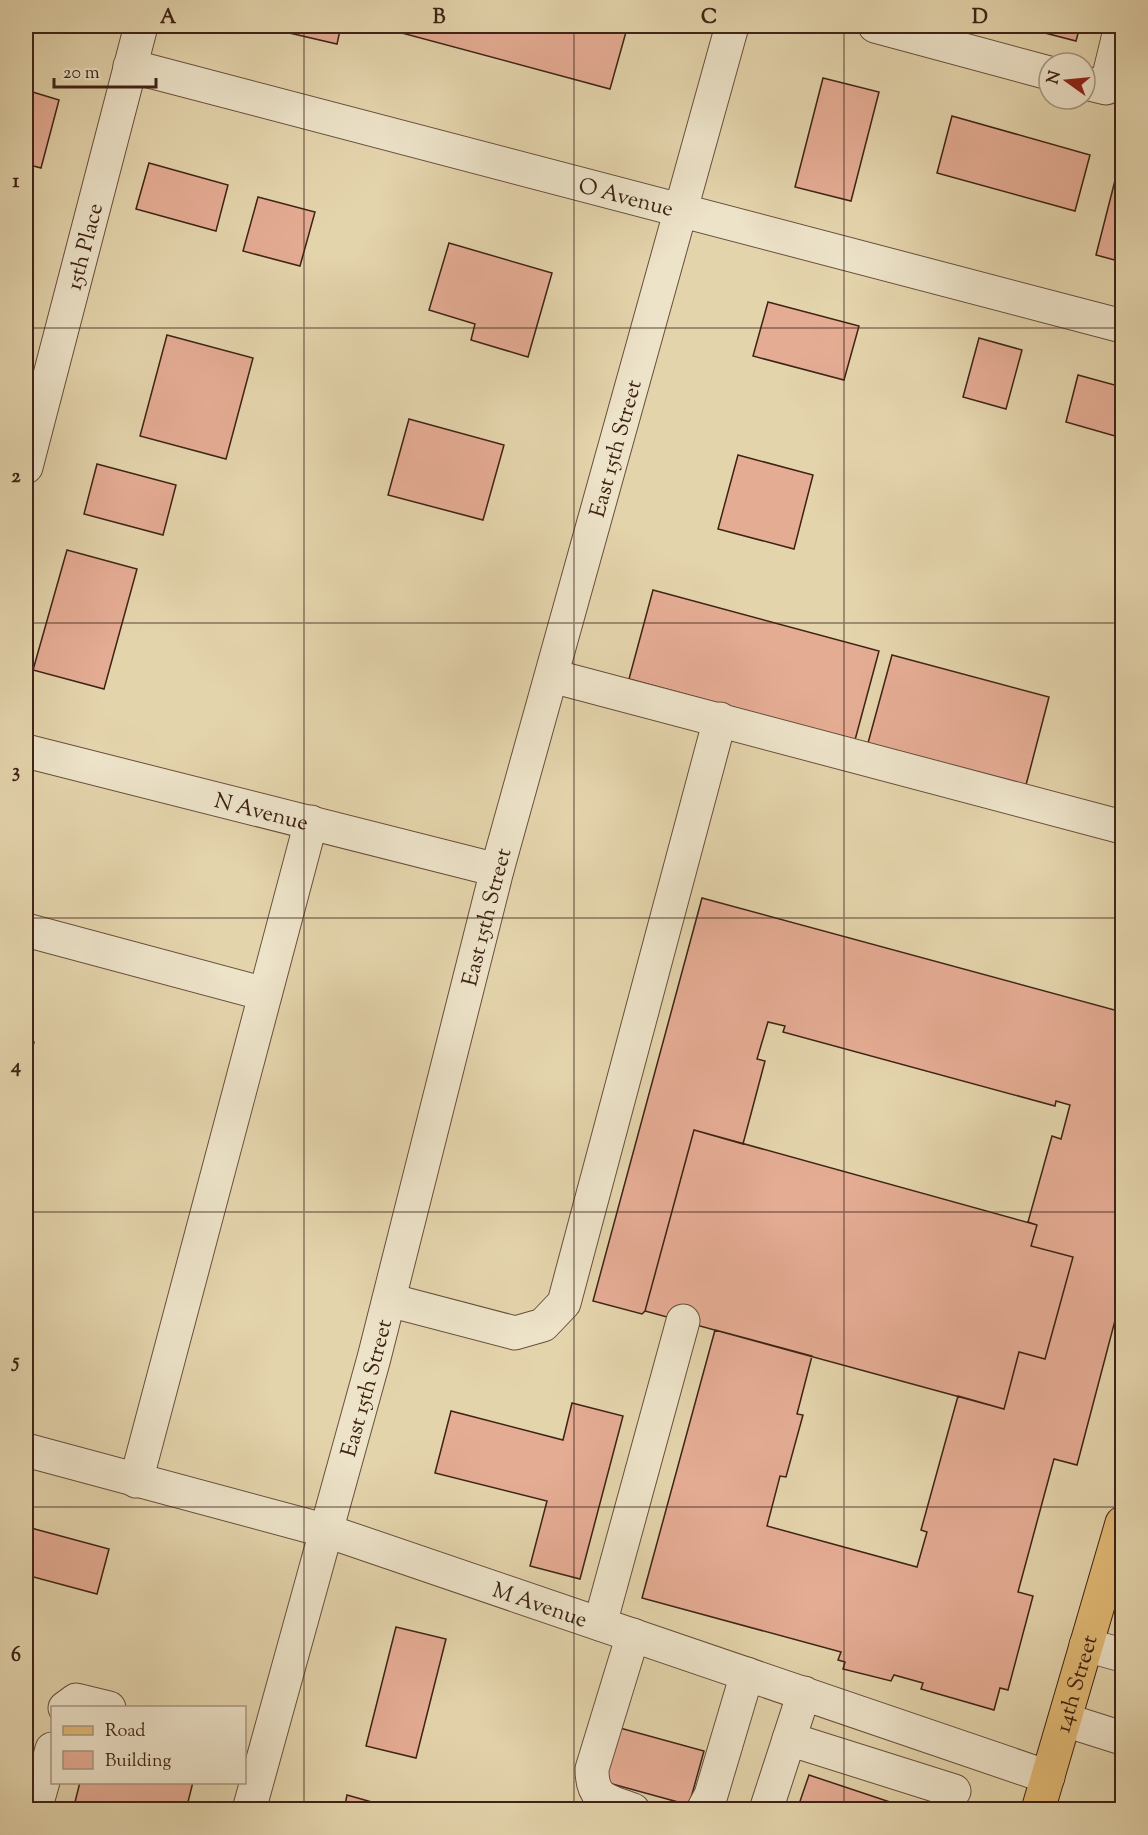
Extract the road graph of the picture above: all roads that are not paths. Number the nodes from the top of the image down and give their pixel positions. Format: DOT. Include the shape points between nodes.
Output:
graph roads {
  1 [pos="141,26"];
  2 [pos="732,26"];
  3 [pos="875,26"];
  4 [pos="1121,26"];
  5 [pos="130,66"];
  6 [pos="1037,70"];
  7 [pos="1097,86"];
  8 [pos="681,212"];
  9 [pos="1122,326"];
  10 [pos="26,467"];
  11 [pos="552,676"];
  12 [pos="720,719"];
  13 [pos="26,751"];
  14 [pos="310,822"];
  15 [pos="1122,827"];
  16 [pos="497,870"];
  17 [pos="26,930"];
  18 [pos="265,994"];
  19 [pos="389,1300"];
  20 [pos="683,1321"];
  21 [pos="26,1450"];
  22 [pos="136,1481"];
  23 [pos="1122,1523"];
  24 [pos="327,1531"];
  25 [pos="600,1624"];
  26 [pos="633,1635"];
  27 [pos="1086,1645"];
  28 [pos="1122,1655"];
  29 [pos="747,1674"];
  30 [pos="804,1693"];
  31 [pos="67,1706"];
  32 [pos="104,1706"];
  33 [pos="1065,1720"];
  34 [pos="1122,1738"];
  35 [pos="789,1739"];
  36 [pos="967,1749"];
  37 [pos="51,1753"];
  38 [pos="254,1757"];
  39 [pos="1048,1776"];
  40 [pos="951,1800"];
  41 [pos="35,1809"];
  42 [pos="249,1809"];
  43 [pos="633,1809"];
  44 [pos="703,1809"];
  45 [pos="766,1809"];
  46 [pos="1038,1809"];
  1 -- 5 [label="street, 15th Place"];
  2 -- 8 [label="street, East 15th Street"];
  3 -- 6 [label="street"];
  4 -- 7 [label="street" via="1106,88"];
  5 -- 8 [label="street, O Avenue"];
  5 -- 10 [label="street, 15th Place"];
  8 -- 9 [label="street, O Avenue"];
  8 -- 11 [label="street, East 15th Street"];
  11 -- 12 [label="street"];
  11 -- 16 [label="street, East 15th Street"];
  12 -- 15 [label="street"];
  12 -- 19 [label="street" via="564,1303 543,1325 515,1333"];
  13 -- 14 [label="street, N Avenue"];
  14 -- 16 [label="street, N Avenue"];
  14 -- 18 [label="street"];
  16 -- 19 [label="street, East 15th Street"];
  17 -- 18 [label="street"];
  18 -- 22 [label="street"];
  19 -- 24 [label="street, East 15th Street"];
  20 -- 25 [label="street"];
  21 -- 22 [label="street, M Avenue"];
  22 -- 24 [label="street, M Avenue"];
  23 -- 27 [label="main road, 14th Street"];
  24 -- 25 [label="street, M Avenue"];
  24 -- 38 [label="street, East 15th Street"];
  25 -- 26 [label="street, M Avenue"];
  26 -- 29 [label="street, M Avenue"];
  26 -- 43 [label="street" via="592,1769 592,1786 601,1798"];
  27 -- 28 [label="street"];
  27 -- 33 [label="main road, 14th Street"];
  29 -- 30 [label="street, M Avenue"];
  29 -- 44 [label="street" via="711,1795"];
  30 -- 35 [label="street"];
  30 -- 36 [label="street, M Avenue"];
  31 -- 32 [label="street" via="76,1700"];
  33 -- 34 [label="street"];
  33 -- 39 [label="main road, 14th Street"];
  35 -- 40 [label="street"];
  35 -- 45 [label="street"];
  36 -- 39 [label="street, M Avenue"];
  36 -- 40 [label="street"];
  37 -- 41 [label="street"];
  38 -- 42 [label="street, East 15th Street"];
  39 -- 46 [label="main road, 14th Street"];
}
